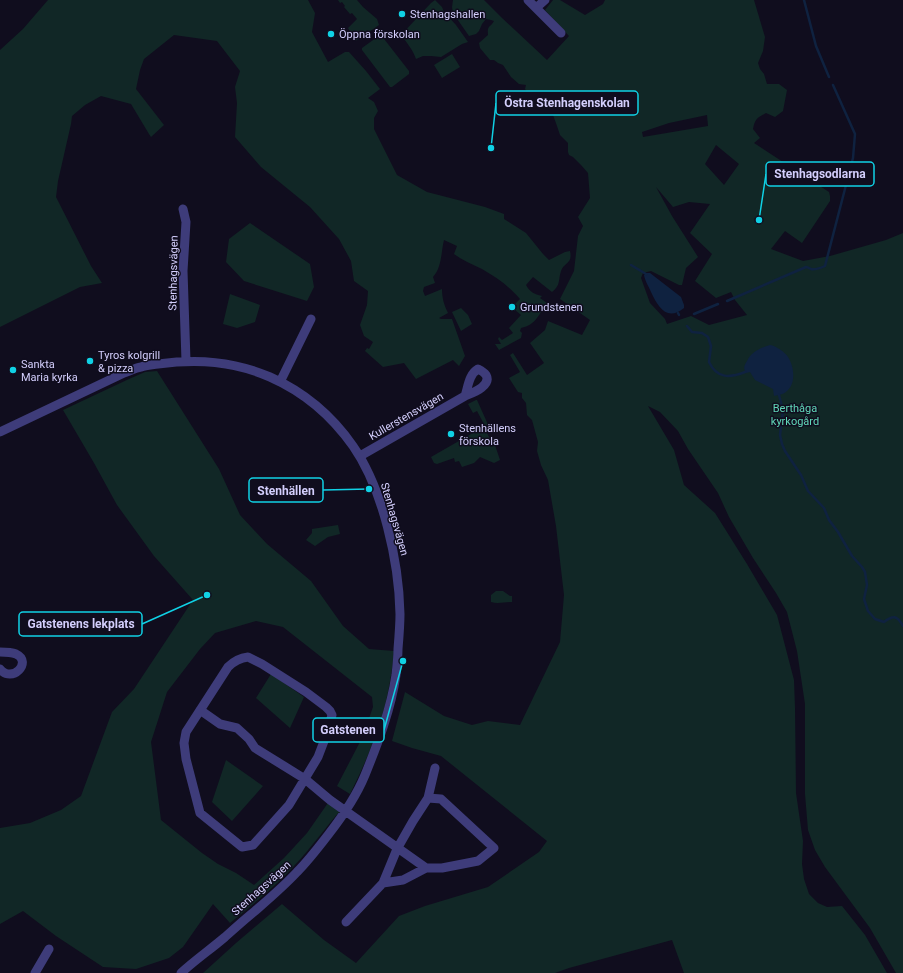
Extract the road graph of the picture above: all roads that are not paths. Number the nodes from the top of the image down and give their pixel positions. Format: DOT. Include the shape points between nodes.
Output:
graph roads {
  1 [pos="528,0"];
  2 [pos="545,0"];
  3 [pos="536,8"];
  4 [pos="561,33"];
  5 [pos="183,209"];
  6 [pos="311,319"];
  7 [pos="186,361"];
  8 [pos="280,382"];
  9 [pos="465,396"];
  10 [pos="0,432"];
  11 [pos="360,456"];
  12 [pos="0,652"];
  13 [pos="0,670"];
  14 [pos="200,710"];
  15 [pos="434,768"];
  16 [pos="305,779"];
  17 [pos="428,798"];
  18 [pos="346,811"];
  19 [pos="397,849"];
  20 [pos="426,868"];
  21 [pos="383,883"];
  22 [pos="346,922"];
  23 [pos="49,949"];
  24 [pos="35,973"];
  25 [pos="181,973"];
  1 -- 3 [label="street"];
  2 -- 3 [label="street"];
  3 -- 4 [label="street"];
  5 -- 7 [label="street, Stenhagsvägen" via="186,222 183,272"];
  6 -- 8 [label="street"];
  7 -- 8 [label="street, Stenhagsvägen" via="232,365"];
  7 -- 10 [label="street, Stenhagsvägen" via="141,367 124,373"];
  8 -- 11 [label="street, Stenhagsvägen" via="323,411"];
  9 -- 11 [label="street, Kullerstensvägen"];
  11 -- 18 [label="street, Stenhagsvägen" via="382,508 392,544 400,621 391,699 364,778"];
  12 -- 13 [label="street" via="15,653 20,656 22,662 21,668 16,672 10,674"];
  14 -- 16 [label="street" via="220,724 237,728 249,739 254,748"];
  14 -- 16 [label="street" via="228,667 235,660 248,656 306,692 332,714 318,757"];
  14 -- 16 [label="street" via="186,732 184,743 200,814 242,847 253,845 269,828 289,806"];
  15 -- 17 [label="street"];
  16 -- 18 [label="street"];
  17 -- 19 [label="street"];
  17 -- 20 [label="street" via="441,799 494,848 478,861 442,868"];
  18 -- 19 [label="street"];
  18 -- 25 [label="street, Stenhagsvägen" via="297,873"];
  19 -- 20 [label="street"];
  19 -- 21 [label="street"];
  20 -- 21 [label="street" via="404,880"];
  21 -- 22 [label="street"];
  23 -- 24 [label="street"];
}
